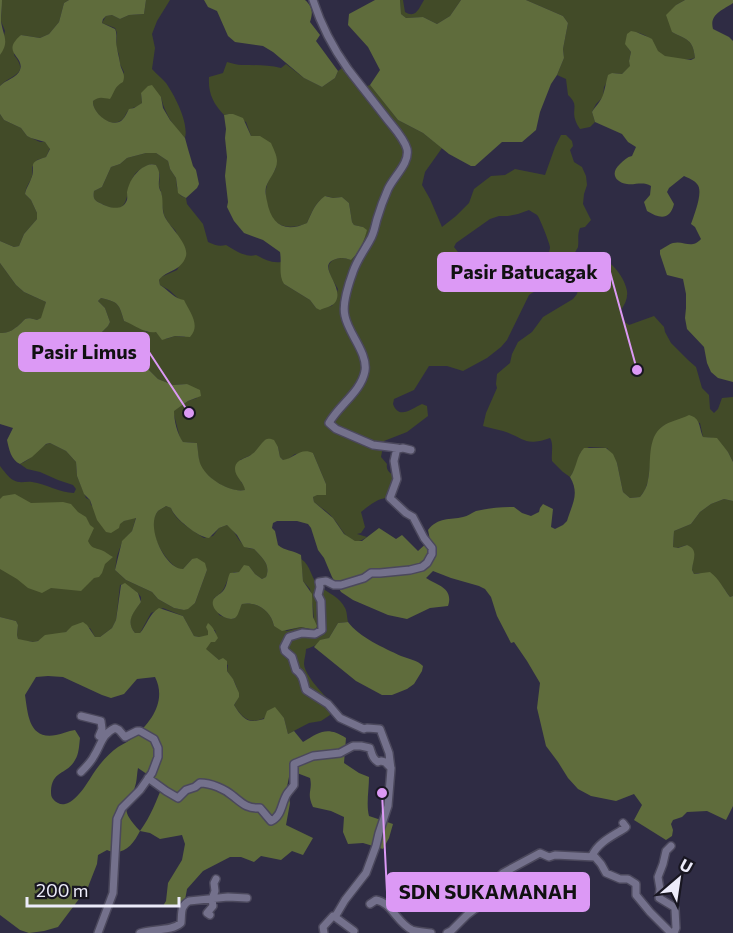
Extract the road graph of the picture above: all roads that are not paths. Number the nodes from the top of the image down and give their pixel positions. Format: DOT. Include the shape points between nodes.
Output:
graph roads {
  1 [pos="314,0"];
  2 [pos="398,449"];
  3 [pos="411,450"];
  4 [pos="81,716"];
  5 [pos="103,738"];
  6 [pos="391,769"];
  7 [pos="81,772"];
  8 [pos="148,778"];
  9 [pos="623,823"];
  10 [pos="671,846"];
  11 [pos="592,856"];
  12 [pos="216,879"];
  13 [pos="213,898"];
  14 [pos="247,898"];
  15 [pos="370,904"];
  16 [pos="210,915"];
  17 [pos="335,917"];
  18 [pos="354,931"];
  19 [pos="98,933"];
  20 [pos="140,933"];
  21 [pos="324,933"];
  22 [pos="431,933"];
  23 [pos="447,933"];
  24 [pos="673,933"];
  1 -- 2 [label="street" via="333,47 396,129 406,148 405,164 388,190 372,237 352,273 345,304 344,315 366,369 358,386 329,423 373,445"];
  2 -- 3 [label="street"];
  2 -- 6 [label="street" via="394,461 397,479 390,498 414,518 432,548 431,557 416,568 371,573 341,585 319,582 322,631 289,637 284,646 303,677 306,690 328,704 340,718 364,729 380,729"];
  4 -- 5 [label="street" via="101,721 99,736"];
  5 -- 7 [label="street"];
  5 -- 8 [label="street" via="115,728 125,736 140,731 154,739 158,757"];
  6 -- 8 [label="street" via="386,762 375,760 370,748 361,746 296,763 294,785 280,813 271,821 260,808 246,807 216,786 200,783 178,798"];
  6 -- 17 [label="street" via="388,806 369,867"];
  8 -- 19 [label="street" via="117,819 114,893"];
  9 -- 11 [label="street" via="626,827 604,841"];
  10 -- 24 [label="street" via="658,877 659,898 675,909"];
  11 -- 23 [label="street" via="549,857 540,853 510,868 495,881 484,902"];
  11 -- 24 [label="street" via="606,873 636,884 636,895"];
  12 -- 13 [label="street"];
  13 -- 14 [label="street"];
  13 -- 16 [label="street" via="207,913"];
  13 -- 20 [label="street" via="185,903 177,926"];
  15 -- 22 [label="street" via="376,900 383,902 406,927"];
  17 -- 18 [label="street"];
  17 -- 21 [label="street" via="323,927"];
}
